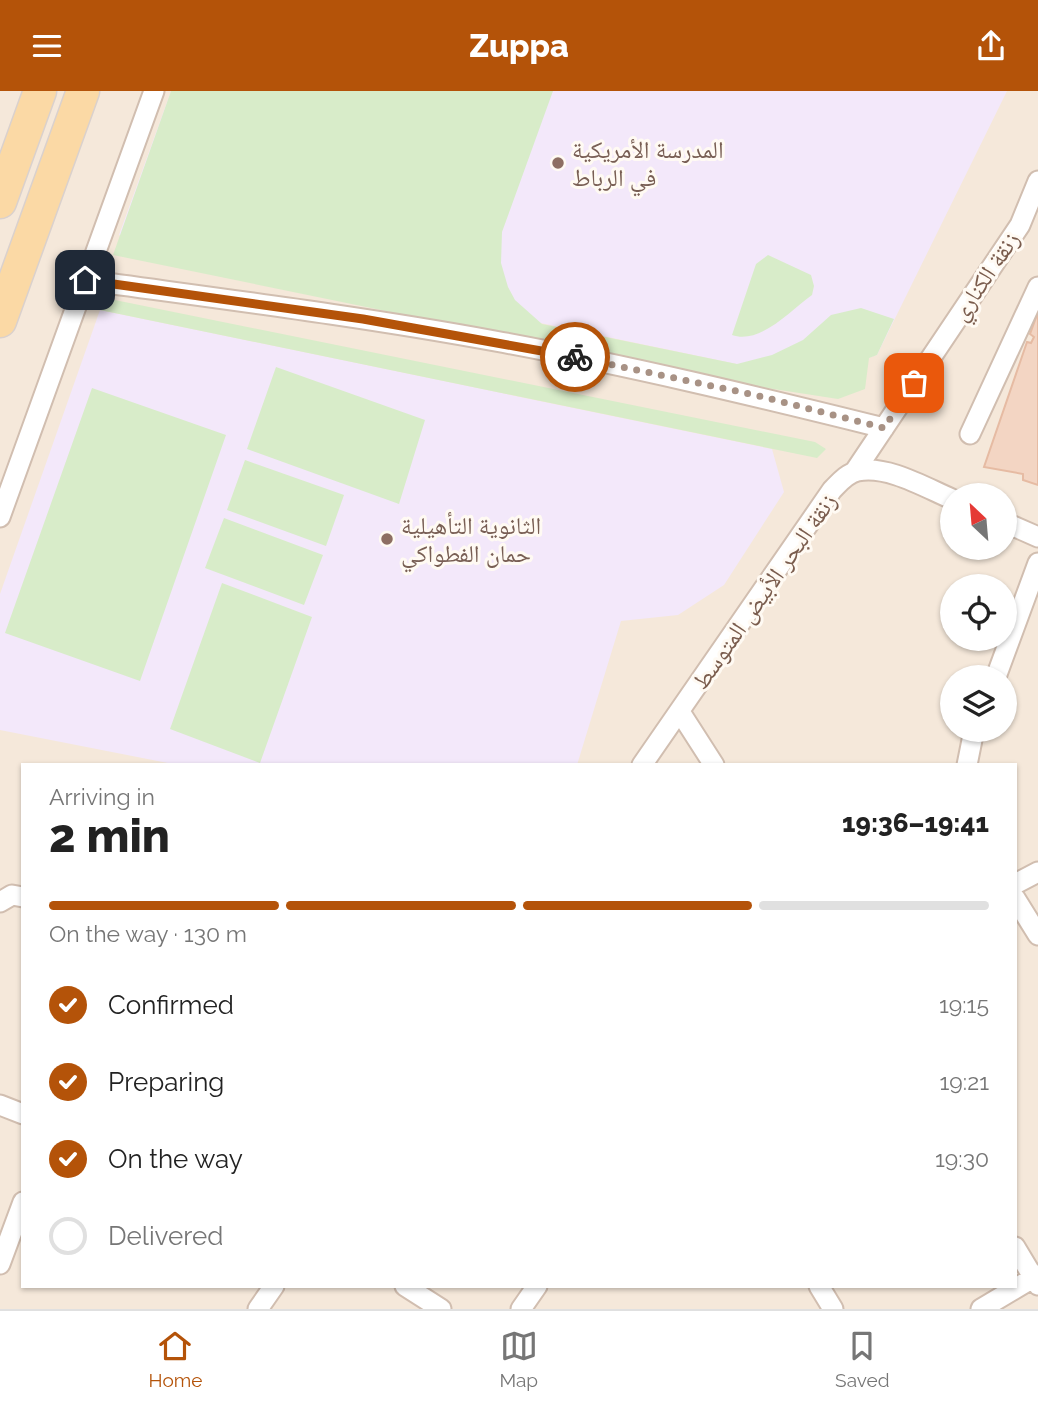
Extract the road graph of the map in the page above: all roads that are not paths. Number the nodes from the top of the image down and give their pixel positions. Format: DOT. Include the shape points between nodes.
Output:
graph roads {
  1 [pos="40,91"];
  2 [pos="83,91"];
  3 [pos="154,91"];
  4 [pos="1038,181"];
  5 [pos="0,202"];
  6 [pos="85,280"];
  7 [pos="1038,286"];
  8 [pos="0,321"];
  9 [pos="884,428"];
  10 [pos="970,434"];
  11 [pos="855,471"];
  12 [pos="940,494"];
  13 [pos="0,517"];
  14 [pos="1017,528"];
  15 [pos="1038,537"];
  16 [pos="1038,563"];
  17 [pos="1000,665"];
  18 [pos="680,712"];
  19 [pos="972,742"];
  20 [pos="643,763"];
  21 [pos="713,763"];
  22 [pos="967,763"];
  23 [pos="1038,871"];
  24 [pos="1017,883"];
  25 [pos="21,897"];
  26 [pos="1017,901"];
  27 [pos="0,902"];
  28 [pos="1038,935"];
  29 [pos="0,1105"];
  30 [pos="21,1113"];
  31 [pos="21,1207"];
  32 [pos="1017,1250"];
  33 [pos="0,1264"];
  34 [pos="1037,1279"];
  35 [pos="273,1288"];
  36 [pos="408,1288"];
  37 [pos="536,1288"];
  38 [pos="820,1288"];
  39 [pos="258,1309"];
  40 [pos="441,1309"];
  41 [pos="521,1309"];
  42 [pos="833,1309"];
  43 [pos="981,1309"];
  1 -- 5 [label="main road"];
  2 -- 8 [label="main road"];
  3 -- 6 [label="street"];
  4 -- 9 [label="street, زنقة الكناري" via="1020,225"];
  6 -- 9 [label="street" via="495,341 755,395"];
  6 -- 13 [label="street"];
  7 -- 10 [label="street"];
  9 -- 11 [label="street, زنقة الكناري"];
  11 -- 12 [label="street, زنقة البحر الأبيض المتوسط" via="895,476"];
  11 -- 18 [label="street, زنقة البحر الأبيض المتوسط" via="832,490"];
  14 -- 15 [label="street"];
  16 -- 17 [label="street"];
  18 -- 20 [label="street, زنقة البحر الأبيض المتوسط"];
  18 -- 21 [label="street"];
  19 -- 22 [label="street"];
  23 -- 24 [label="street"];
  25 -- 27 [label="street" via="12,895"];
  26 -- 28 [label="street"];
  29 -- 30 [label="street"];
  31 -- 33 [label="street"];
  32 -- 34 [label="street"];
  34 -- 43 [label="street"];
  35 -- 39 [label="street"];
  36 -- 40 [label="street"];
  37 -- 41 [label="street"];
  38 -- 42 [label="street"];
}
